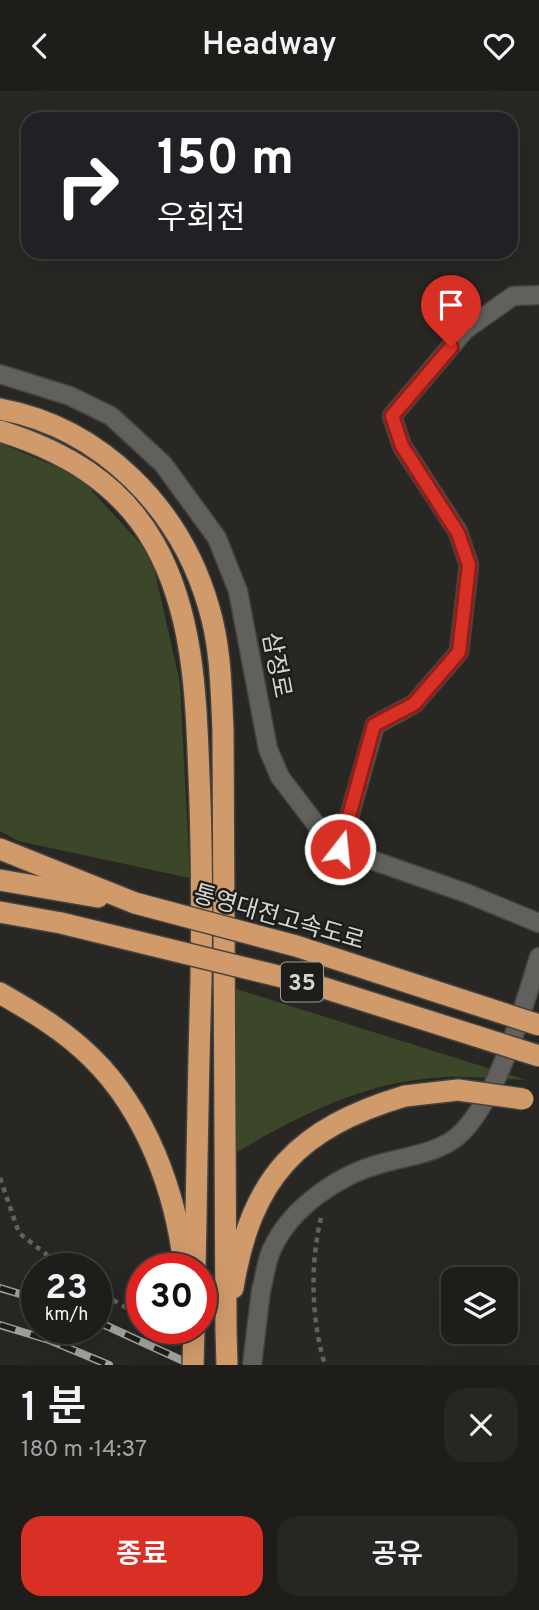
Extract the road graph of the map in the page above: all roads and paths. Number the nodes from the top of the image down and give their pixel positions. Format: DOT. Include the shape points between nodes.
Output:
graph roads {
  1 [pos="539,295"];
  2 [pos="0,374"];
  3 [pos="0,409"];
  4 [pos="0,431"];
  5 [pos="0,849"];
  6 [pos="340,849"];
  7 [pos="0,880"];
  8 [pos="135,904"];
  9 [pos="0,912"];
  10 [pos="539,923"];
  11 [pos="539,957"];
  12 [pos="0,993"];
  13 [pos="539,1025"];
  14 [pos="539,1056"];
  15 [pos="531,1101"];
  16 [pos="0,1178"];
  17 [pos="328,1186"];
  18 [pos="45,1253"];
  19 [pos="182,1253"];
  20 [pos="195,1253"];
  21 [pos="226,1331"];
  22 [pos="227,1365"];
  23 [pos="252,1365"];
  24 [pos="326,1365"];
  1 -- 6 [label="street" via="513,296 466,330 392,416 402,446 458,533 469,565 459,652 414,704 374,725"];
  2 -- 6 [label="street, 삼정로" via="70,396 111,416 163,464 217,538 238,591 268,749 280,776"];
  3 -- 21 [label="highway" via="55,425 86,441 144,489 173,525 209,608 220,663 223,730"];
  4 -- 20 [label="highway" via="71,459 121,498 154,543 184,621 197,731 203,882"];
  5 -- 8 [label="highway"];
  6 -- 10 [label="street, 삼정로"];
  7 -- 8 [label="highway, 통영대전고속도로 / 35"];
  8 -- 13 [label="highway, 통영대전고속도로 / 35, bridge" via="296,946"];
  9 -- 14 [label="highway, 35, bridge" via="315,985"];
  11 -- 17 [label="street" via="492,1091 459,1135 435,1150 378,1164"];
  12 -- 19 [label="highway" via="50,1023 93,1058 126,1097 163,1178"];
  15 -- 21 [label="highway, bridge" via="458,1090 405,1096 377,1104 314,1136 287,1158 264,1188 250,1220"];
  16 -- 18 [label="path" via="19,1233"];
  17 -- 23 [label="street, bridge" via="305,1206 272,1248 261,1290"];
  17 -- 24 [label="path" via="316,1238 315,1290"];
  21 -- 22 [label="highway, bridge"];
}
